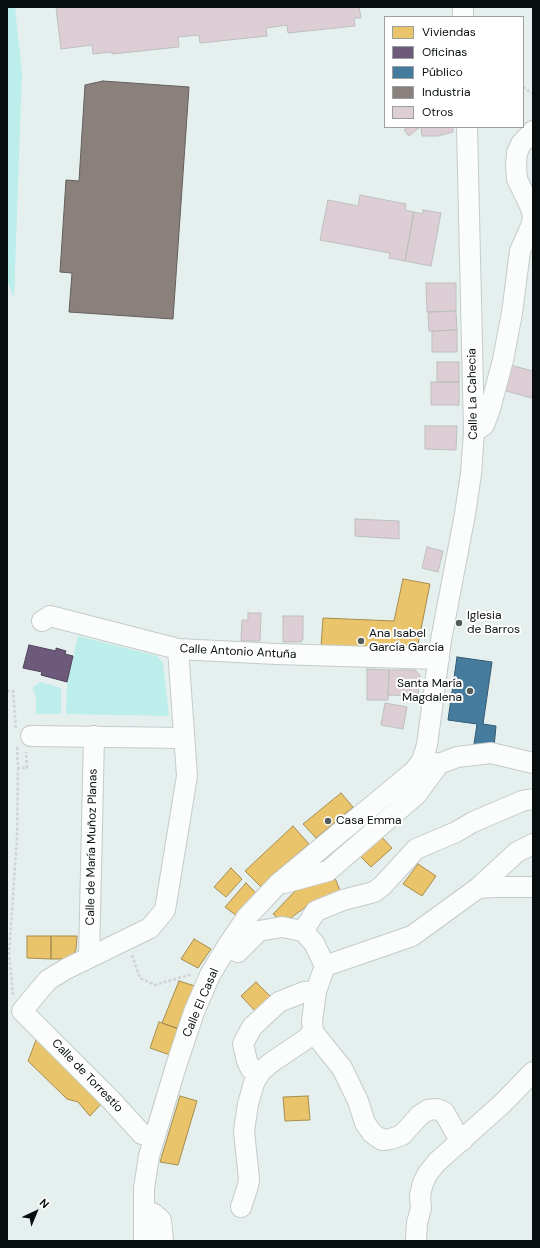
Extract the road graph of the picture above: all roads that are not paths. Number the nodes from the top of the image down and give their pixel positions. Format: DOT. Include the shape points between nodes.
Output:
graph roads {
  1 [pos="467,128"];
  2 [pos="533,131"];
  3 [pos="533,215"];
  4 [pos="474,432"];
  5 [pos="42,621"];
  6 [pos="178,650"];
  7 [pos="439,659"];
  8 [pos="31,736"];
  9 [pos="94,736"];
  10 [pos="184,738"];
  11 [pos="430,762"];
  12 [pos="533,763"];
  13 [pos="533,798"];
  14 [pos="533,844"];
  15 [pos="533,887"];
  16 [pos="478,888"];
  17 [pos="303,931"];
  18 [pos="228,945"];
  19 [pos="89,958"];
  20 [pos="324,966"];
  21 [pos="316,990"];
  22 [pos="313,1032"];
  23 [pos="533,1072"];
  24 [pos="258,1075"];
  25 [pos="154,1138"];
  26 [pos="463,1140"];
  27 [pos="241,1207"];
  28 [pos="144,1210"];
  29 [pos="144,1241"];
  30 [pos="163,1241"];
  31 [pos="416,1241"];
  1 -- 4 [label="street, Calle La Cahecia"];
  2 -- 3 [label="street" via="521,144 516,166 517,179"];
  3 -- 4 [label="street" via="532,224 520,251 512,313 490,409 484,425"];
  4 -- 7 [label="street, Calle La Cahecia" via="467,501"];
  5 -- 6 [label="street, Calle Antonio Antuña" via="50,616"];
  6 -- 7 [label="street, Calle Antonio Antuña"];
  6 -- 10 [label="street"];
  7 -- 11 [label="street, Calle El Casal" via="427,745"];
  8 -- 9 [label="street"];
  9 -- 10 [label="street"];
  9 -- 19 [label="street, Calle de María Muñoz Planas"];
  10 -- 19 [label="street" via="187,776 165,910 150,928"];
  11 -- 12 [label="street" via="491,753"];
  11 -- 18 [label="street, Calle El Casal" via="413,772 278,884 247,917"];
  13 -- 17 [label="street" via="416,849 374,892 343,900 316,911"];
  14 -- 16 [label="street" via="517,852"];
  15 -- 16 [label="street"];
  16 -- 20 [label="street" via="412,936"];
  17 -- 18 [label="street" via="282,927 259,931 238,952"];
  17 -- 20 [label="street" via="314,943"];
  18 -- 25 [label="street, Calle El Casal" via="210,975 194,1012"];
  19 -- 25 [label="street, Calle de Torrestío" via="48,980 22,1011 142,1134"];
  20 -- 21 [label="street"];
  21 -- 22 [label="street"];
  21 -- 24 [label="street" via="279,1002 252,1027 243,1044 244,1053 251,1069"];
  22 -- 24 [label="street"];
  22 -- 26 [label="street" via="342,1068 358,1101 365,1123 372,1133 382,1140 397,1137 402,1135 420,1115 428,1110 437,1109 444,1112 457,1135"];
  23 -- 26 [label="street"];
  24 -- 27 [label="street" via="248,1104 244,1131 248,1186"];
  25 -- 28 [label="street, Calle El Casal" via="144,1188"];
  26 -- 31 [label="street" via="437,1162 423,1183"];
  28 -- 29 [label="street, Calle El Casal"];
  28 -- 30 [label="street" via="161,1220"];
}
